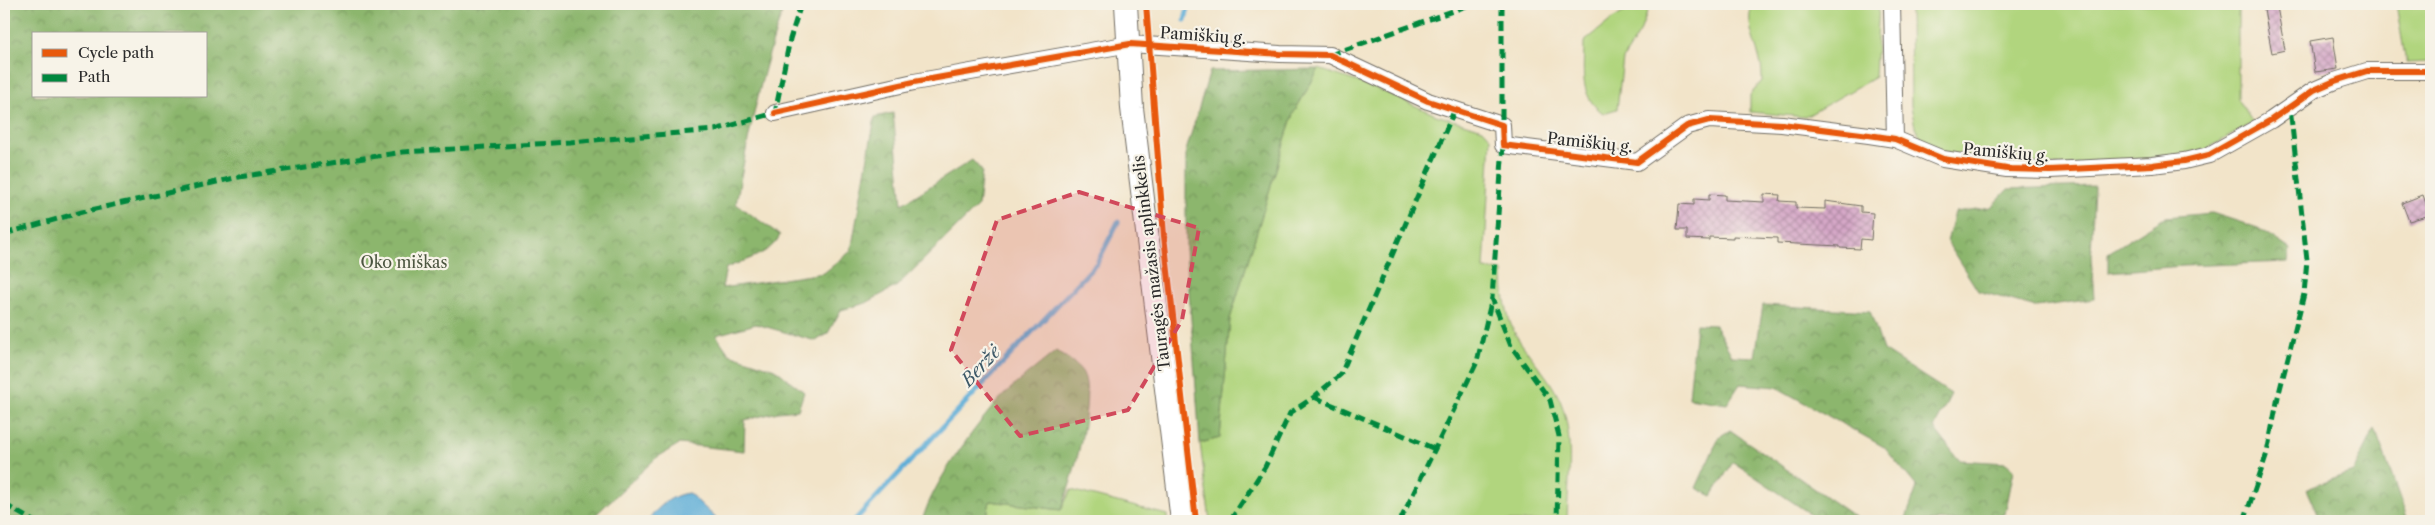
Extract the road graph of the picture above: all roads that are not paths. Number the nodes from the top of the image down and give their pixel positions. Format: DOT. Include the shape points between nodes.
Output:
graph roads {
  1 [pos="1126,4"];
  2 [pos="1892,4"];
  3 [pos="1130,44"];
  4 [pos="2431,71"];
  5 [pos="774,113"];
  6 [pos="1895,139"];
  7 [pos="1182,521"];
  1 -- 3 [label="main road, Tauragės mažasis aplinkkelis"];
  2 -- 6 [label="street"];
  3 -- 5 [label="street, Pamiškių g." via="914,82"];
  3 -- 6 [label="street, Pamiškių g." via="1330,55 1428,101 1502,125 1503,146 1593,158 1637,162 1687,126 1709,120 1782,124"];
  3 -- 7 [label="main road, Tauragės mažasis aplinkkelis" via="1132,108"];
  4 -- 6 [label="street, Pamiškių g." via="2367,71 2335,81 2314,90 2230,144 2209,155 2184,161 2096,168 2008,169 1943,159"];
}
